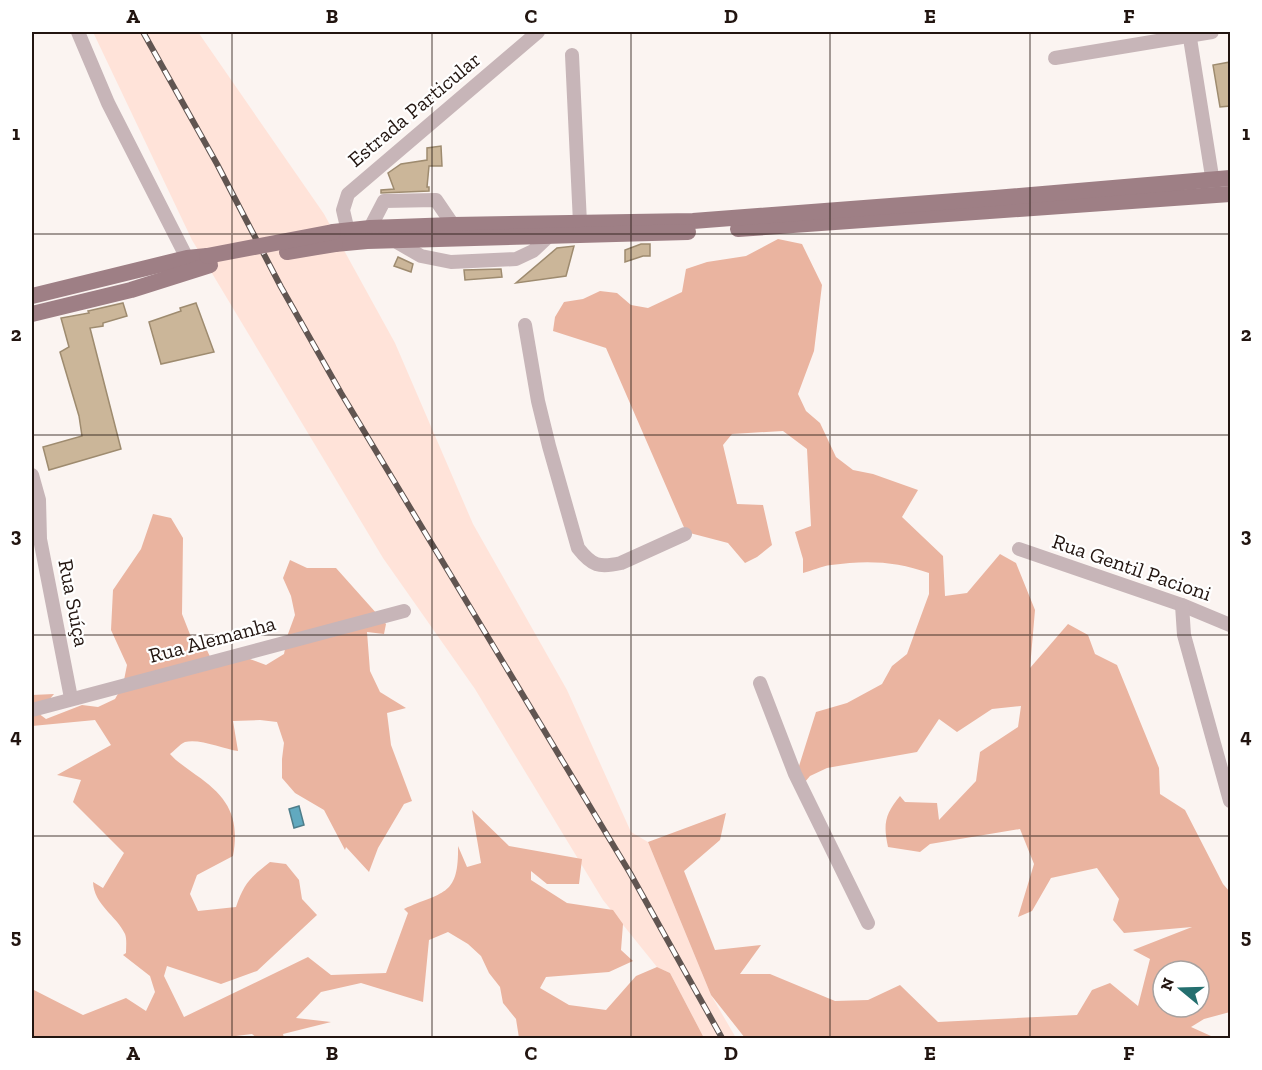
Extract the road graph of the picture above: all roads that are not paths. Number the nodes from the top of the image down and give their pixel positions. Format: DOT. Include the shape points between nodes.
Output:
graph roads {
  1 [pos="78,32"];
  2 [pos="538,32"];
  3 [pos="1212,32"];
  4 [pos="1189,34"];
  5 [pos="572,55"];
  6 [pos="1055,58"];
  7 [pos="1230,178"];
  8 [pos="1219,189"];
  9 [pos="580,223"];
  10 [pos="453,225"];
  11 [pos="370,228"];
  12 [pos="342,237"];
  13 [pos="190,264"];
  14 [pos="32,296"];
  15 [pos="32,314"];
  16 [pos="525,325"];
  17 [pos="32,475"];
  18 [pos="32,503"];
  19 [pos="40,517"];
  20 [pos="685,534"];
  21 [pos="1019,549"];
  22 [pos="1182,605"];
  23 [pos="404,611"];
  24 [pos="1230,625"];
  25 [pos="760,683"];
  26 [pos="71,698"];
  27 [pos="32,710"];
  28 [pos="1230,801"];
  29 [pos="868,923"];
  1 -- 13 [label="street" via="108,103"];
  2 -- 12 [label="street, Estrada Particular" via="348,194"];
  3 -- 4 [label="street"];
  4 -- 6 [label="street"];
  4 -- 8 [label="street"];
  5 -- 9 [label="street"];
  7 -- 8 [label="main road"];
  8 -- 9 [label="main road" via="1006,197 693,221"];
  8 -- 12 [label="main road" via="1004,212 696,231 395,241"];
  9 -- 10 [label="main road"];
  10 -- 11 [label="main road"];
  10 -- 11 [label="street" via="435,200 384,201"];
  11 -- 12 [label="main road"];
  12 -- 13 [label="main road, bridge"];
  13 -- 14 [label="main road"];
  13 -- 15 [label="main road" via="142,287"];
  16 -- 20 [label="street" via="538,400 578,548 587,560 611,565"];
  17 -- 19 [label="street, Rua Suíça"];
  18 -- 19 [label="street, Rua Suíça"];
  19 -- 26 [label="street, Rua Suíça" via="40,539"];
  21 -- 22 [label="street, Rua Gentil Pacioni"];
  22 -- 24 [label="street, Rua Gentil Pacioni"];
  22 -- 28 [label="street" via="1184,635"];
  23 -- 26 [label="street, Rua Alemanha"];
  25 -- 29 [label="street" via="795,774"];
  26 -- 27 [label="street, Rua Alemanha"];
}
